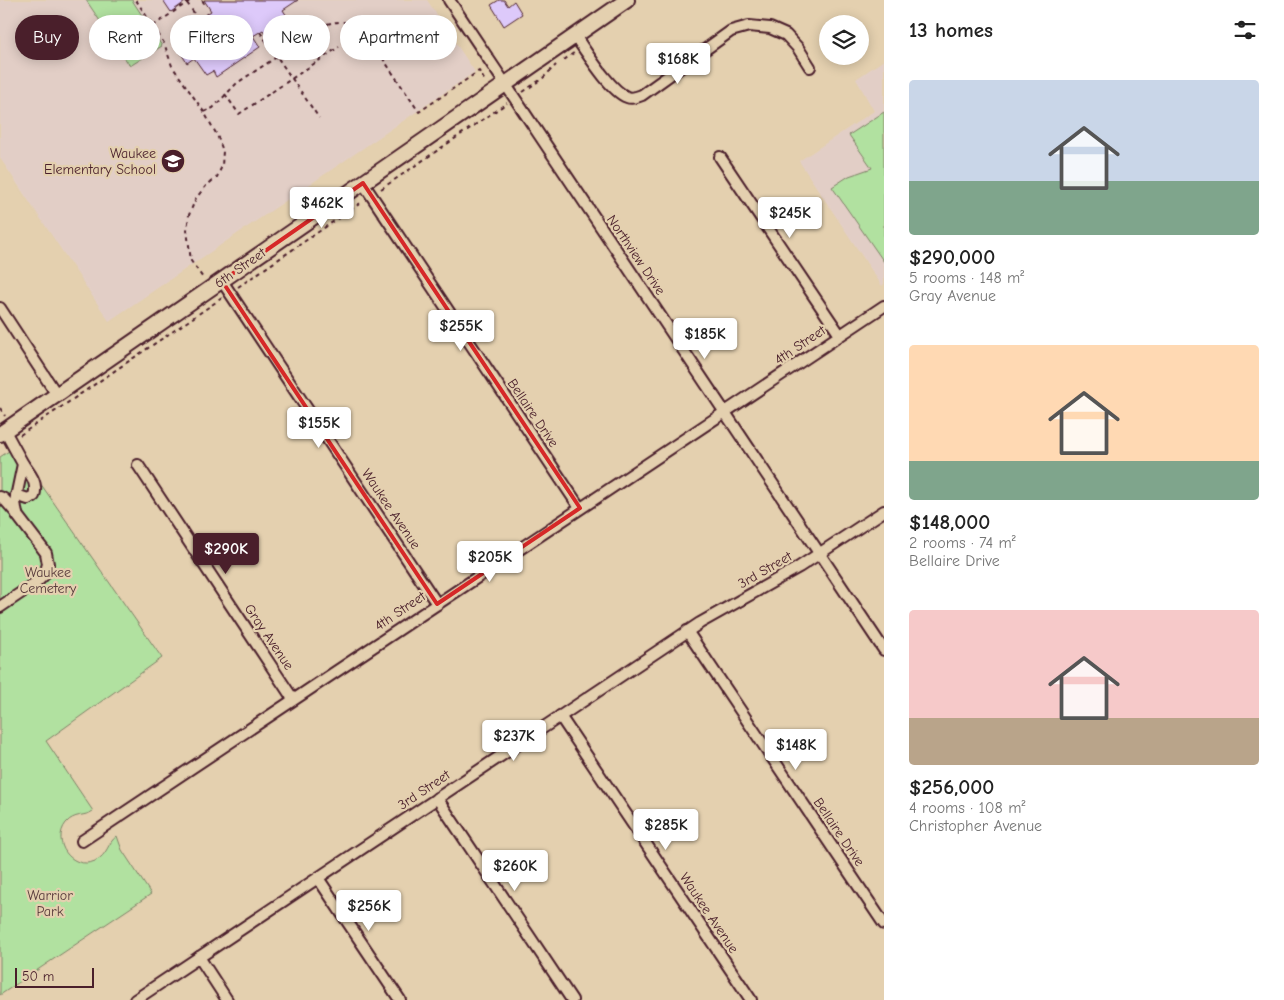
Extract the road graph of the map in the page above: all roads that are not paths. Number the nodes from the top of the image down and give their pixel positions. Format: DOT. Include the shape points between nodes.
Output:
graph roads {
  1 [pos="449,0"];
  2 [pos="627,0"];
  3 [pos="579,42"];
  4 [pos="810,67"];
  5 [pos="505,84"];
  6 [pos="720,157"];
  7 [pos="363,183"];
  8 [pos="222,281"];
  9 [pos="884,306"];
  10 [pos="0,308"];
  11 [pos="840,335"];
  12 [pos="57,395"];
  13 [pos="725,412"];
  14 [pos="4,427"];
  15 [pos="23,464"];
  16 [pos="138,465"];
  17 [pos="16,494"];
  18 [pos="0,497"];
  19 [pos="580,508"];
  20 [pos="884,511"];
  21 [pos="17,515"];
  22 [pos="820,554"];
  23 [pos="437,604"];
  24 [pos="0,607"];
  25 [pos="687,631"];
  26 [pos="884,650"];
  27 [pos="294,699"];
  28 [pos="560,716"];
  29 [pos="437,798"];
  30 [pos="82,840"];
  31 [pos="318,878"];
  32 [pos="884,924"];
  33 [pos="199,957"];
  34 [pos="135,1000"];
  35 [pos="227,1000"];
  36 [pos="400,1000"];
  37 [pos="572,1000"];
  38 [pos="750,1000"];
  1 -- 5 [label="street, Northview Drive"];
  2 -- 3 [label="main road, 6th Street"];
  3 -- 4 [label="street" via="610,84 626,97 634,98 731,31 749,26 770,28 786,35"];
  3 -- 5 [label="main road, 6th Street"];
  5 -- 7 [label="main road, 6th Street"];
  5 -- 13 [label="street, Northview Drive"];
  6 -- 11 [label="street"];
  7 -- 8 [label="main road, 6th Street"];
  7 -- 19 [label="street, Bellaire Drive"];
  8 -- 12 [label="main road, 6th Street"];
  8 -- 23 [label="street, Waukee Avenue"];
  9 -- 11 [label="street, 4th Street"];
  10 -- 12 [label="street"];
  11 -- 13 [label="street, 4th Street"];
  12 -- 14 [label="main road, 6th Street"];
  13 -- 19 [label="street, 4th Street"];
  13 -- 22 [label="street, Northview Drive"];
  14 -- 15 [label="street"];
  15 -- 17 [label="street"];
  15 -- 17 [label="street" via="37,488 34,496 28,499"];
  16 -- 27 [label="street, Gray Avenue"];
  17 -- 21 [label="street"];
  18 -- 21 [label="street"];
  19 -- 23 [label="street, 4th Street"];
  20 -- 22 [label="street, 3rd Street"];
  21 -- 24 [label="street" via="46,553 48,564 46,574"];
  22 -- 25 [label="street, 3rd Street"];
  22 -- 26 [label="street, Northview Drive"];
  23 -- 27 [label="street, 4th Street"];
  25 -- 28 [label="street, 3rd Street"];
  25 -- 32 [label="street, Bellaire Drive"];
  27 -- 30 [label="street, 4th Street"];
  28 -- 29 [label="street, 3rd Street"];
  28 -- 38 [label="street, Waukee Avenue"];
  29 -- 31 [label="street, 3rd Street"];
  29 -- 37 [label="street"];
  31 -- 33 [label="street, 3rd Street"];
  31 -- 36 [label="street"];
  33 -- 34 [label="street, 3rd Street"];
  33 -- 35 [label="street"];
}
